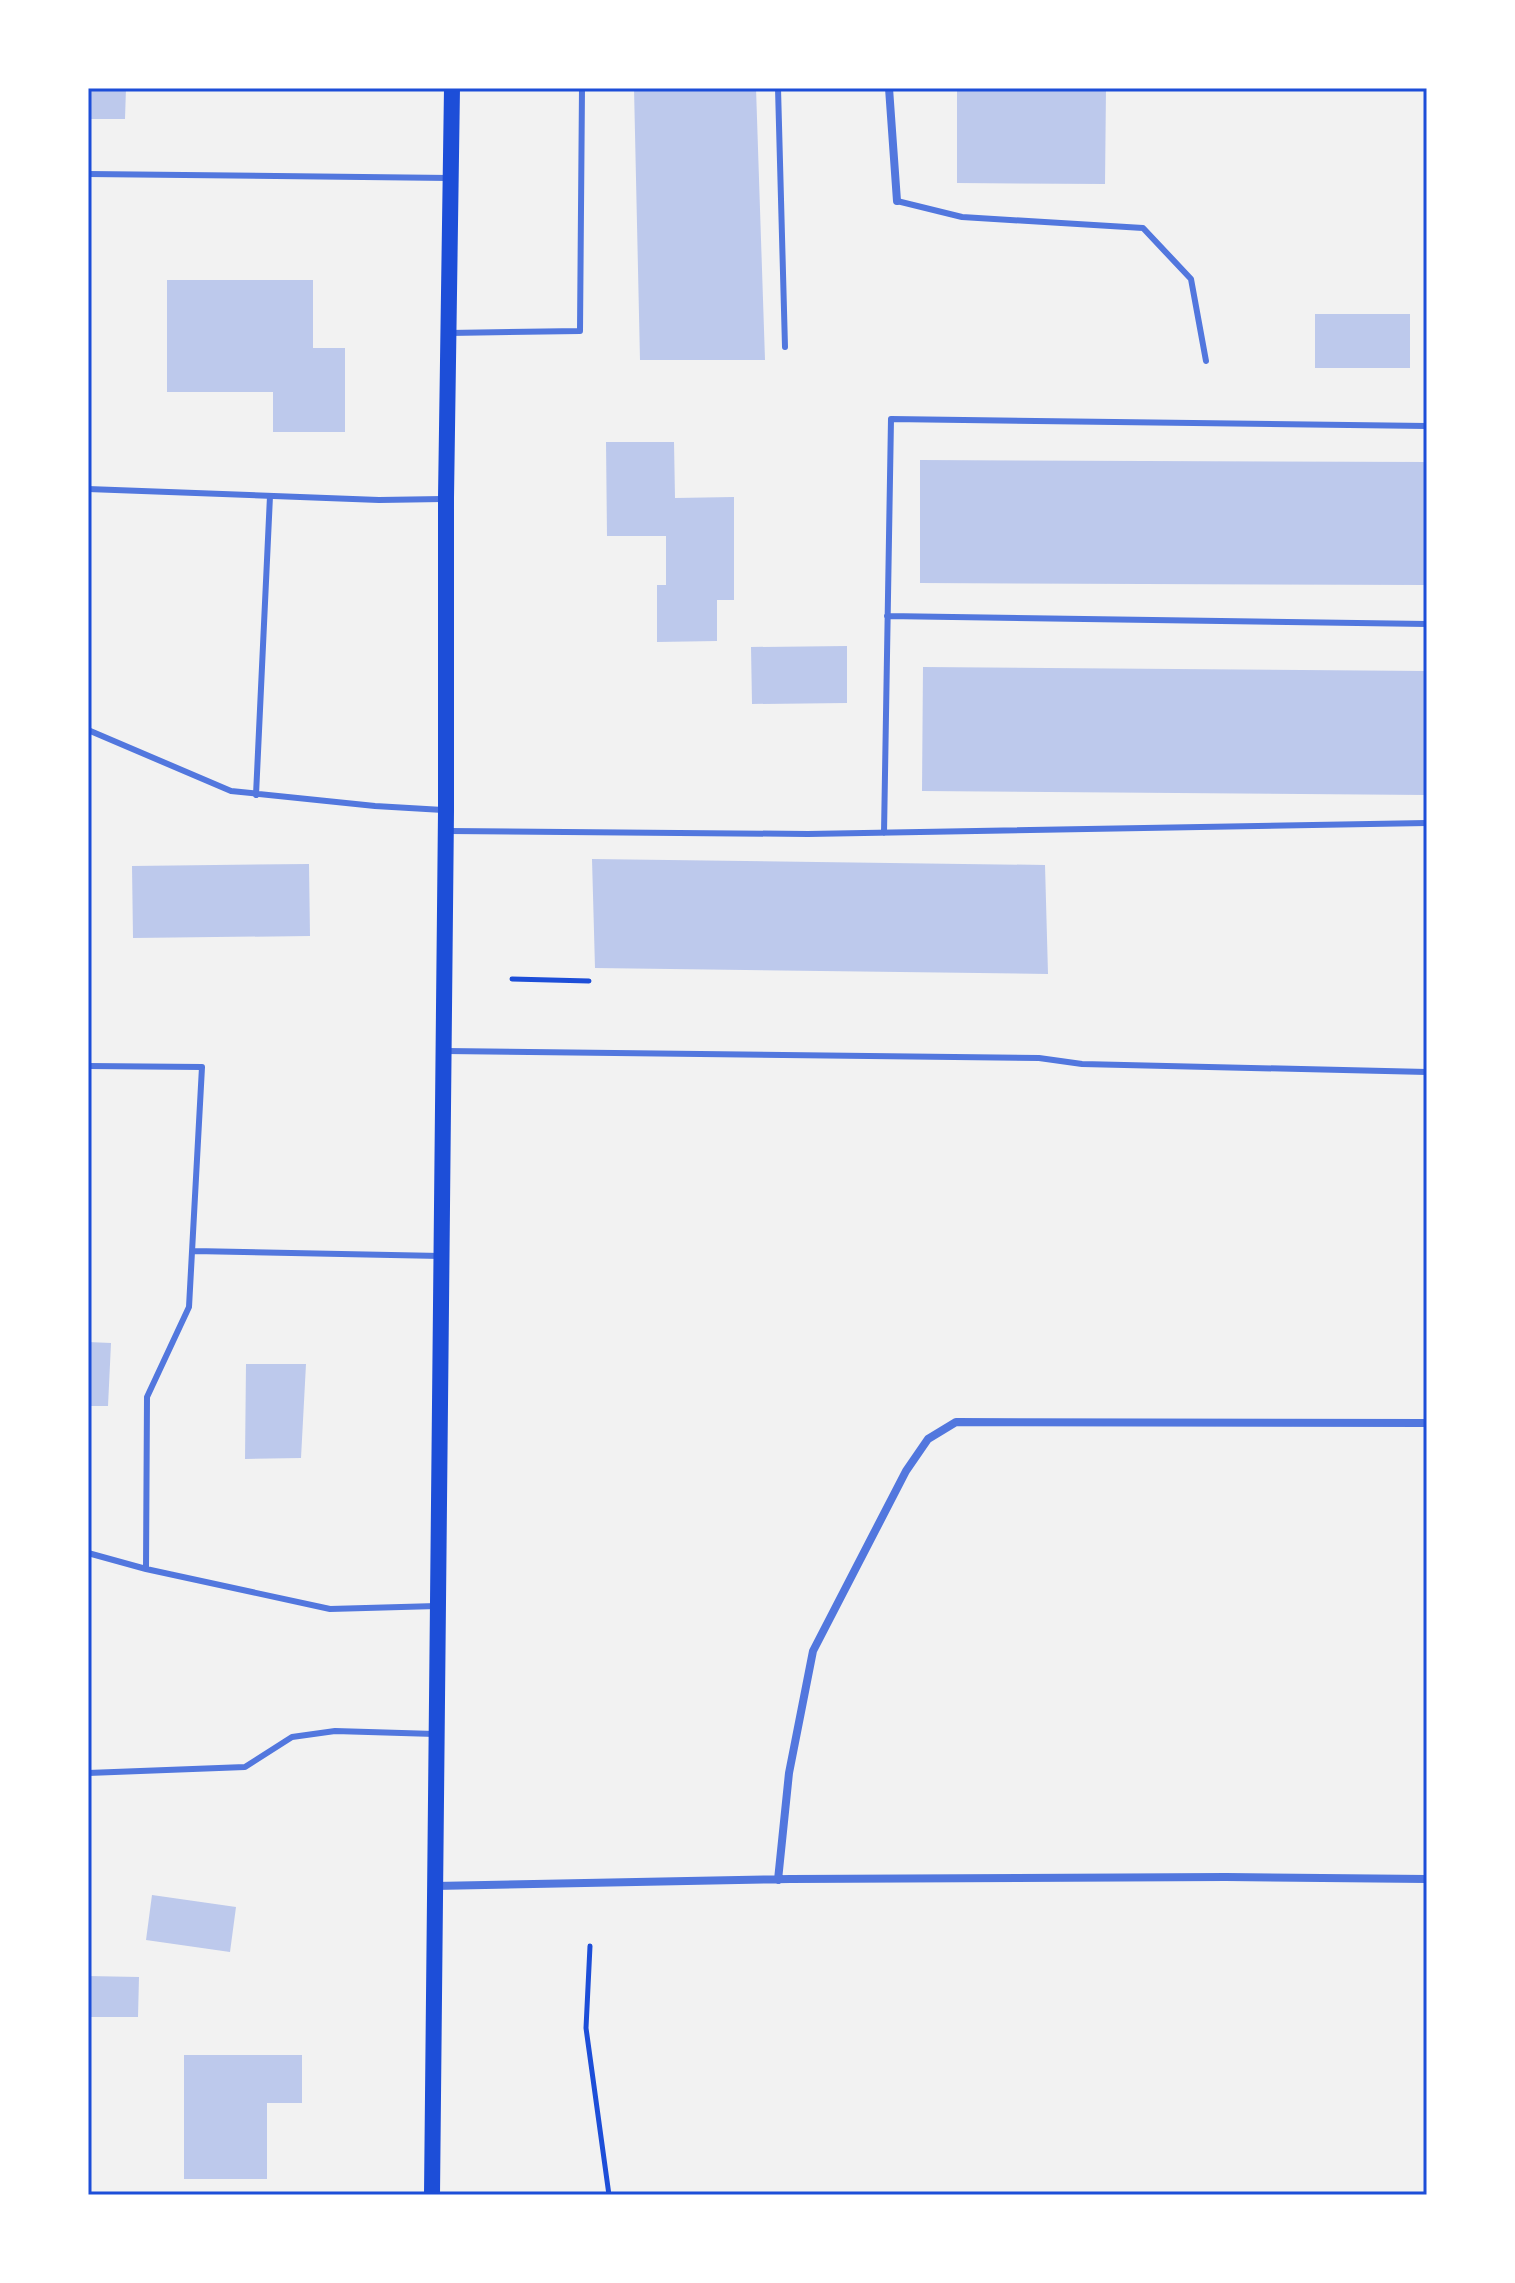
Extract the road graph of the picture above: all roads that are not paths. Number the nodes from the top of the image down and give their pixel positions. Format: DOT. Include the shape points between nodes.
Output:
graph roads {
  1 [pos="452,88"];
  2 [pos="582,88"];
  3 [pos="778,88"];
  4 [pos="889,88"];
  5 [pos="88,174"];
  6 [pos="450,178"];
  7 [pos="897,201"];
  8 [pos="449,333"];
  9 [pos="785,347"];
  10 [pos="1206,361"];
  11 [pos="1427,426"];
  12 [pos="88,489"];
  13 [pos="270,496"];
  14 [pos="446,498"];
  15 [pos="887,616"];
  16 [pos="1427,624"];
  17 [pos="88,730"];
  18 [pos="256,795"];
  19 [pos="446,811"];
  20 [pos="1427,823"];
  21 [pos="445,831"];
  22 [pos="884,833"];
  23 [pos="442,1051"];
  24 [pos="88,1066"];
  25 [pos="1427,1072"];
  26 [pos="194,1251"];
  27 [pos="441,1256"];
  28 [pos="1427,1423"];
  29 [pos="88,1553"];
  30 [pos="146,1569"];
  31 [pos="437,1606"];
  32 [pos="436,1734"];
  33 [pos="88,1773"];
  34 [pos="1427,1879"];
  35 [pos="778,1880"];
  36 [pos="434,1886"];
  37 [pos="432,2195"];
  1 -- 6 [label="main road"];
  2 -- 8 [label="lane" via="580,331"];
  3 -- 9 [label="lane"];
  4 -- 7 [label="street"];
  5 -- 6 [label="lane"];
  6 -- 8 [label="main road"];
  7 -- 10 [label="lane" via="962,217 1143,228 1191,279"];
  8 -- 14 [label="main road"];
  11 -- 15 [label="lane" via="891,419"];
  12 -- 13 [label="lane"];
  13 -- 14 [label="lane"];
  13 -- 18 [label="lane"];
  14 -- 19 [label="main road"];
  15 -- 16 [label="lane"];
  15 -- 22 [label="lane"];
  17 -- 18 [label="lane" via="231,791"];
  18 -- 19 [label="lane"];
  19 -- 21 [label="main road"];
  20 -- 22 [label="lane"];
  21 -- 22 [label="lane"];
  21 -- 23 [label="main road"];
  23 -- 25 [label="lane" via="1039,1058 1082,1064"];
  23 -- 27 [label="main road"];
  24 -- 26 [label="lane" via="202,1067"];
  26 -- 27 [label="lane"];
  26 -- 30 [label="lane" via="189,1307 147,1397"];
  27 -- 31 [label="main road"];
  28 -- 35 [label="street" via="956,1422 928,1439 906,1471 813,1651 789,1773"];
  29 -- 30 [label="lane"];
  30 -- 31 [label="lane" via="330,1609"];
  31 -- 32 [label="main road"];
  32 -- 33 [label="lane" via="335,1731 292,1737 245,1767"];
  32 -- 36 [label="main road"];
  34 -- 35 [label="street"];
  35 -- 36 [label="street"];
  36 -- 37 [label="main road"];
}
